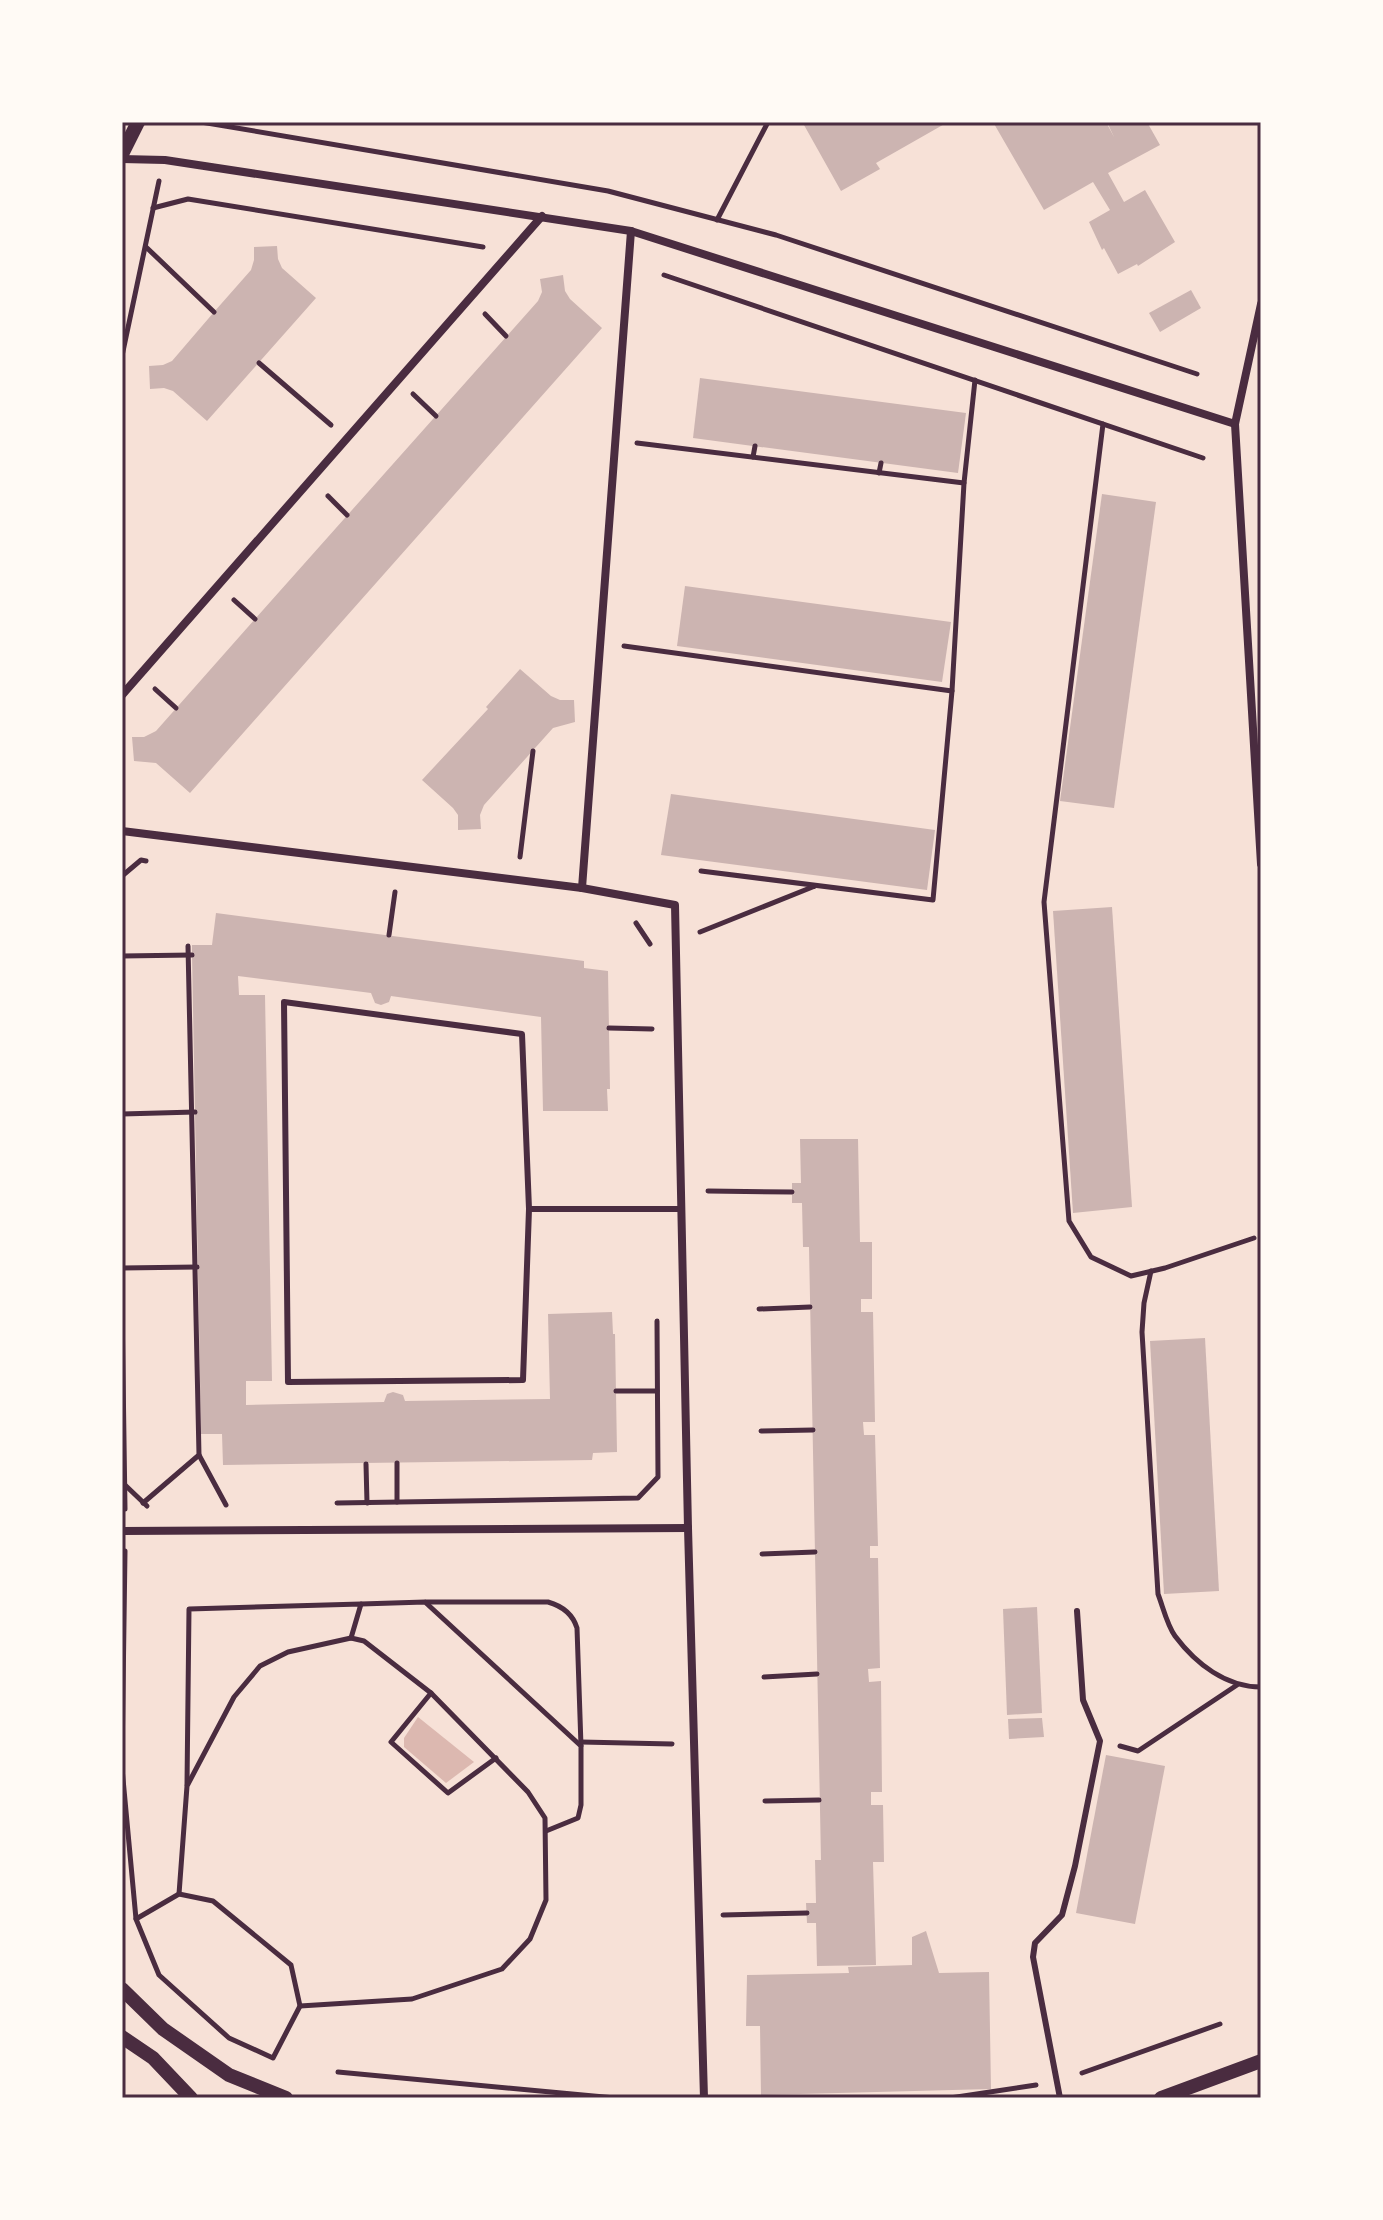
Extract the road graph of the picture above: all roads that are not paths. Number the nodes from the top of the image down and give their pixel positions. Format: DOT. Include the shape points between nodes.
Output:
graph roads {
  1 [pos="138,122"];
  2 [pos="122,156"];
  3 [pos="542,216"];
  4 [pos="631,231"];
  5 [pos="1261,304"];
  6 [pos="1235,424"];
  7 [pos="122,695"];
  8 [pos="122,831"];
  9 [pos="1261,864"];
  10 [pos="582,888"];
  11 [pos="529,1209"];
  12 [pos="681,1209"];
  13 [pos="688,1528"];
  14 [pos="122,1531"];
  15 [pos="1077,1611"];
  16 [pos="122,1989"];
  17 [pos="122,2037"];
  18 [pos="1261,2061"];
  19 [pos="191,2098"];
  20 [pos="286,2098"];
  21 [pos="704,2098"];
  22 [pos="1060,2098"];
  23 [pos="1161,2098"];
  1 -- 2 [label="street"];
  2 -- 3 [label="street"];
  3 -- 4 [label="street"];
  3 -- 7 [label="street"];
  4 -- 6 [label="street"];
  4 -- 10 [label="street"];
  5 -- 6 [label="street"];
  6 -- 9 [label="street"];
  8 -- 10 [label="street"];
  10 -- 12 [label="street" via="675,905"];
  11 -- 11 [label="lane" via="522,1034 284,1002 288,1382 523,1380"];
  11 -- 12 [label="lane"];
  12 -- 13 [label="street"];
  13 -- 14 [label="street"];
  13 -- 21 [label="street"];
  15 -- 22 [label="lane" via="1083,1700 1100,1741 1062,1915 1035,1943 1033,1957"];
  16 -- 20 [label="street" via="163,2029 229,2075"];
  17 -- 19 [label="street" via="153,2058"];
  18 -- 23 [label="street"];
}
